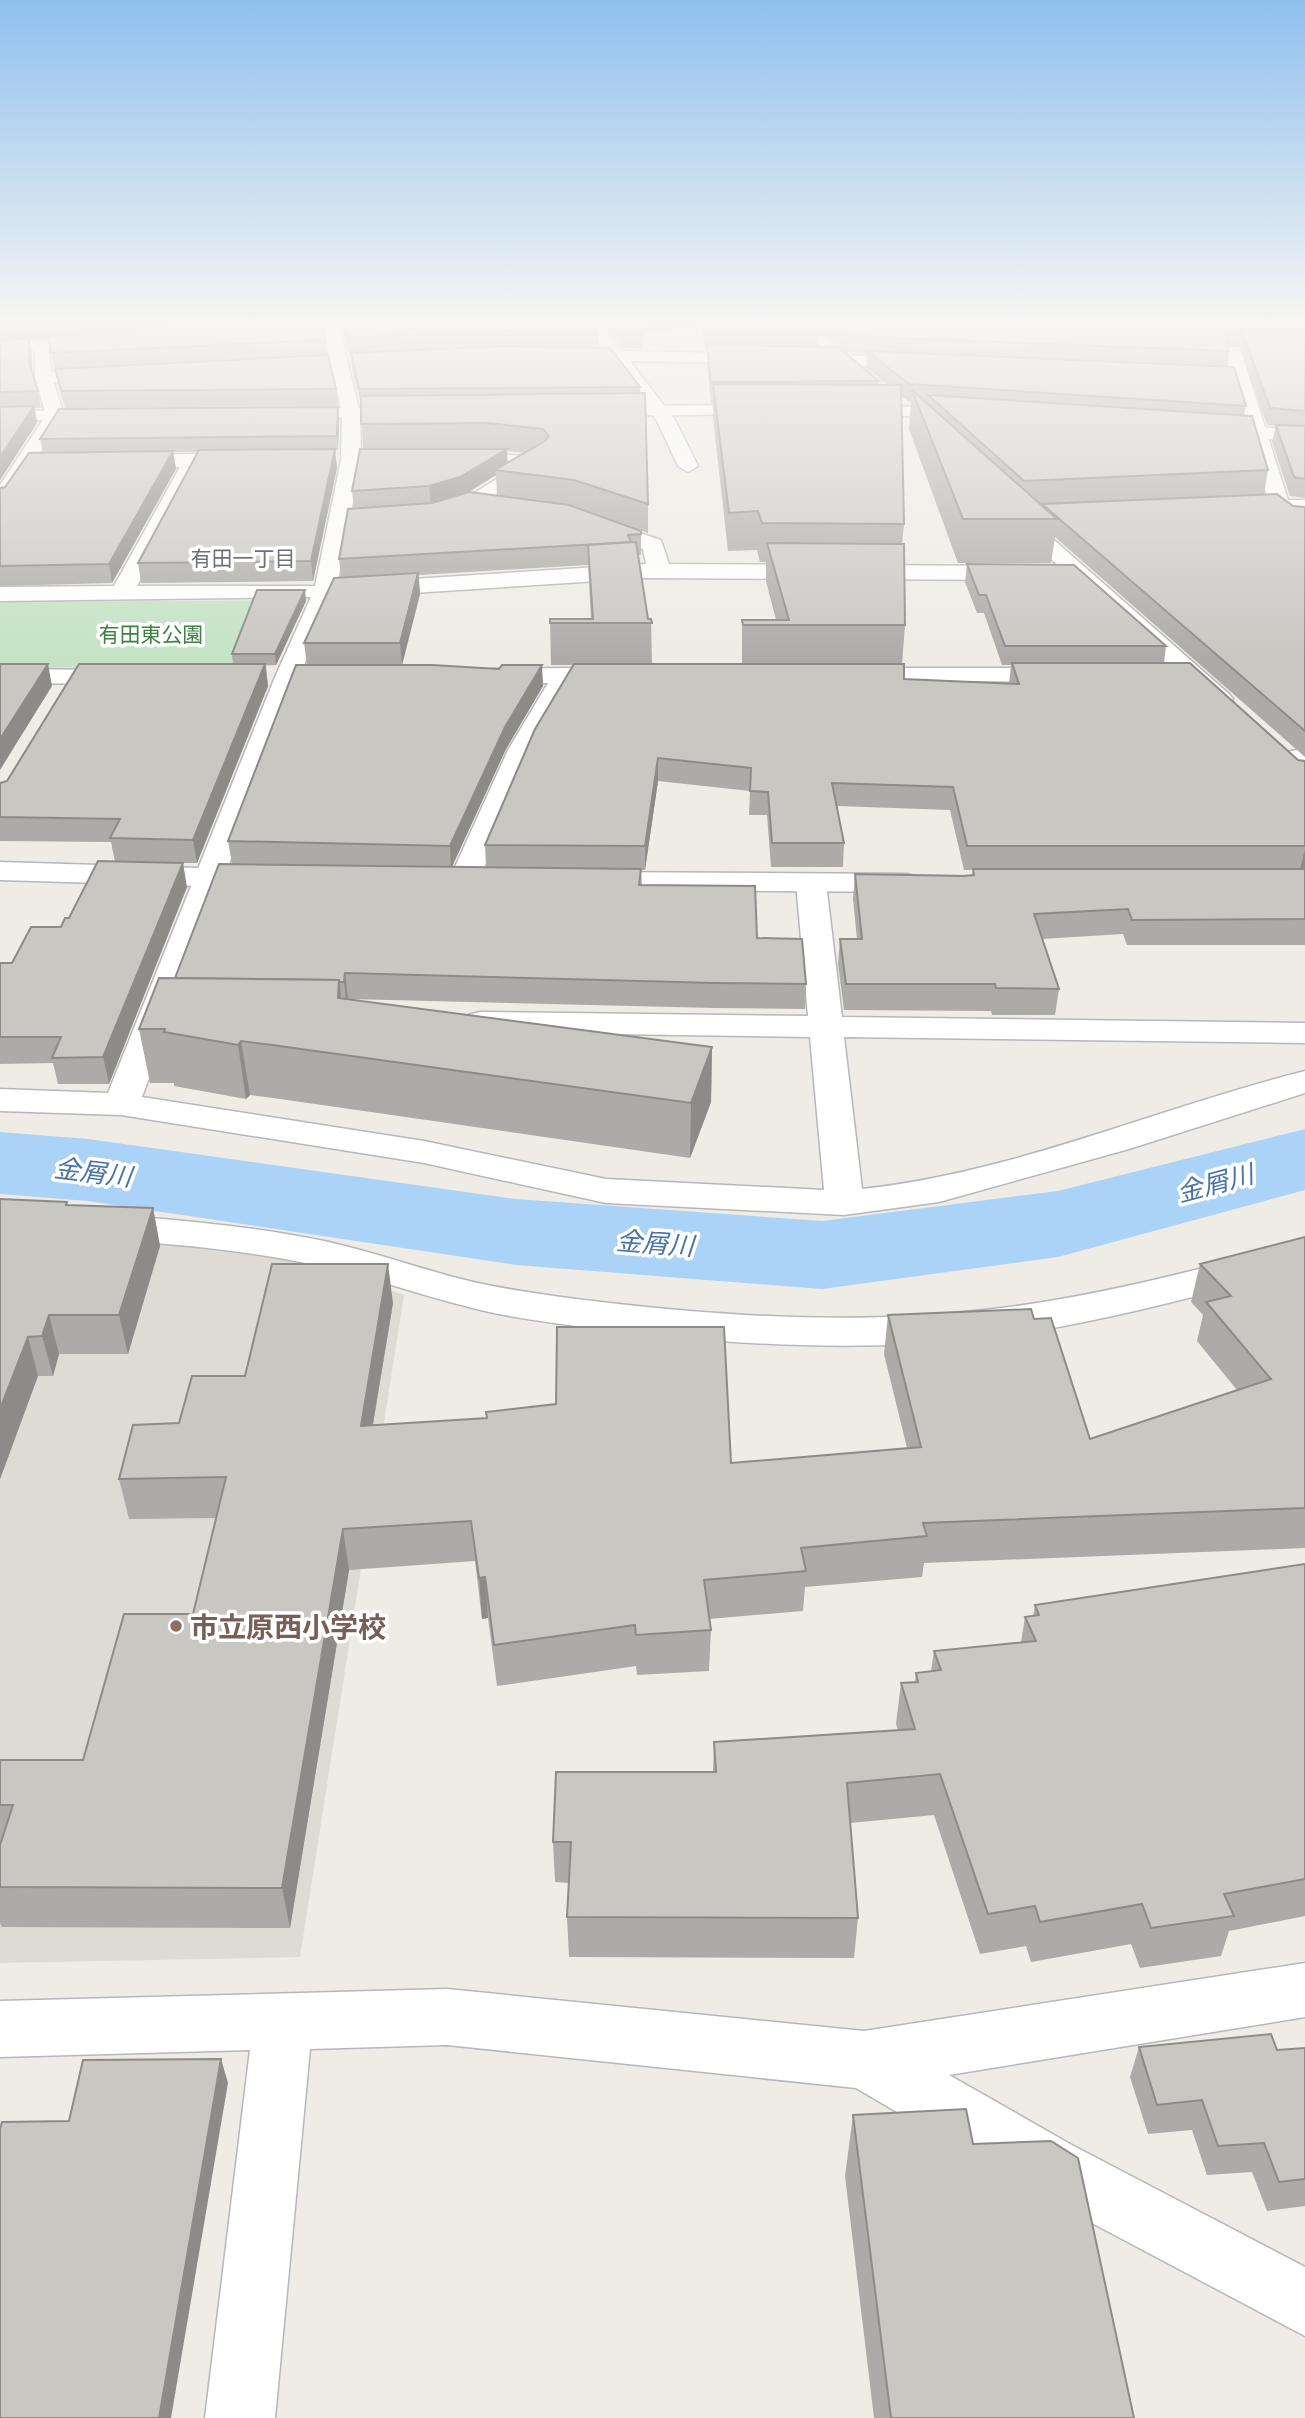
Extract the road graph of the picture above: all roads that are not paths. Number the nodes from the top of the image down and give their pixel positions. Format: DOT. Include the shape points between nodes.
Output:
graph roads {
  1 [pos="43,435"];
  2 [pos="351,435"];
  3 [pos="672,435"];
  4 [pos="1260,435"];
  5 [pos="437,460"];
  6 [pos="193,461"];
  7 [pos="259,461"];
  8 [pos="26,462"];
  9 [pos="54,462"];
  10 [pos="95,462"];
  11 [pos="688,466"];
  12 [pos="996,498"];
  13 [pos="0,499"];
  14 [pos="469,503"];
  15 [pos="1279,504"];
  16 [pos="1305,506"];
  17 [pos="1224,507"];
  18 [pos="521,509"];
  19 [pos="449,511"];
  20 [pos="1042,514"];
  21 [pos="574,516"];
  22 [pos="1015,516"];
  23 [pos="1305,524"];
  24 [pos="659,571"];
  25 [pos="1079,573"];
  26 [pos="325,591"];
  27 [pos="122,593"];
  28 [pos="0,594"];
  29 [pos="565,675"];
  30 [pos="649,675"];
  31 [pos="830,675"];
  32 [pos="1081,675"];
  33 [pos="1151,675"];
  34 [pos="1193,675"];
  35 [pos="0,676"];
  36 [pos="468,676"];
  37 [pos="153,677"];
  38 [pos="1240,717"];
  39 [pos="0,871"];
  40 [pos="209,878"];
  41 [pos="290,879"];
  42 [pos="465,880"];
  43 [pos="561,881"];
  44 [pos="811,883"];
  45 [pos="935,883"];
  46 [pos="449,1022"];
  47 [pos="827,1027"];
  48 [pos="1305,1033"];
  49 [pos="1305,1082"];
  50 [pos="0,1100"];
  51 [pos="121,1104"];
  52 [pos="844,1203"];
  53 [pos="0,1221"];
  54 [pos="1305,1255"];
  55 [pos="1305,1990"];
  56 [pos="283,2024"];
  57 [pos="0,2029"];
  58 [pos="864,2060"];
  59 [pos="1305,2303"];
  60 [pos="240,2418"];
  1 -- 8 [label="street"];
  2 -- 26 [label="street" via="349,520"];
  3 -- 11 [label="street"];
  4 -- 15 [label="street"];
  5 -- 14 [label="street" via="537,461"];
  6 -- 7 [label="street"];
  6 -- 10 [label="street"];
  6 -- 27 [label="street"];
  8 -- 9 [label="street"];
  8 -- 13 [label="street"];
  12 -- 22 [label="street"];
  14 -- 18 [label="street"];
  14 -- 19 [label="street"];
  15 -- 16 [label="street"];
  15 -- 17 [label="street"];
  15 -- 23 [label="street"];
  20 -- 22 [label="street"];
  21 -- 24 [label="street" via="653,545"];
  22 -- 25 [label="street"];
  24 -- 25 [label="street"];
  24 -- 26 [label="street"];
  25 -- 34 [label="street"];
  26 -- 27 [label="street"];
  26 -- 40 [label="street"];
  27 -- 28 [label="street"];
  29 -- 30 [label="street"];
  29 -- 36 [label="street"];
  29 -- 42 [label="street" via="521,750"];
  31 -- 32 [label="street"];
  33 -- 34 [label="street"];
  34 -- 38 [label="street"];
  35 -- 37 [label="street" via="67,687"];
  39 -- 40 [label="street"];
  40 -- 41 [label="street"];
  40 -- 51 [label="street" via="170,1018"];
  43 -- 44 [label="street"];
  44 -- 45 [label="street"];
  44 -- 47 [label="street"];
  46 -- 47 [label="street"];
  47 -- 48 [label="street"];
  47 -- 52 [label="street"];
  49 -- 52 [label="street" via="926,1194"];
  50 -- 51 [label="street"];
  51 -- 52 [label="street" via="424,1152 606,1191"];
  53 -- 54 [label="street" via="219,1235 325,1254 513,1304 756,1329 990,1324 1103,1307"];
  55 -- 58 [label="street"];
  56 -- 57 [label="street"];
  56 -- 58 [label="street" via="447,2017"];
  56 -- 60 [label="street"];
  58 -- 59 [label="street" via="1048,2166"];
}
